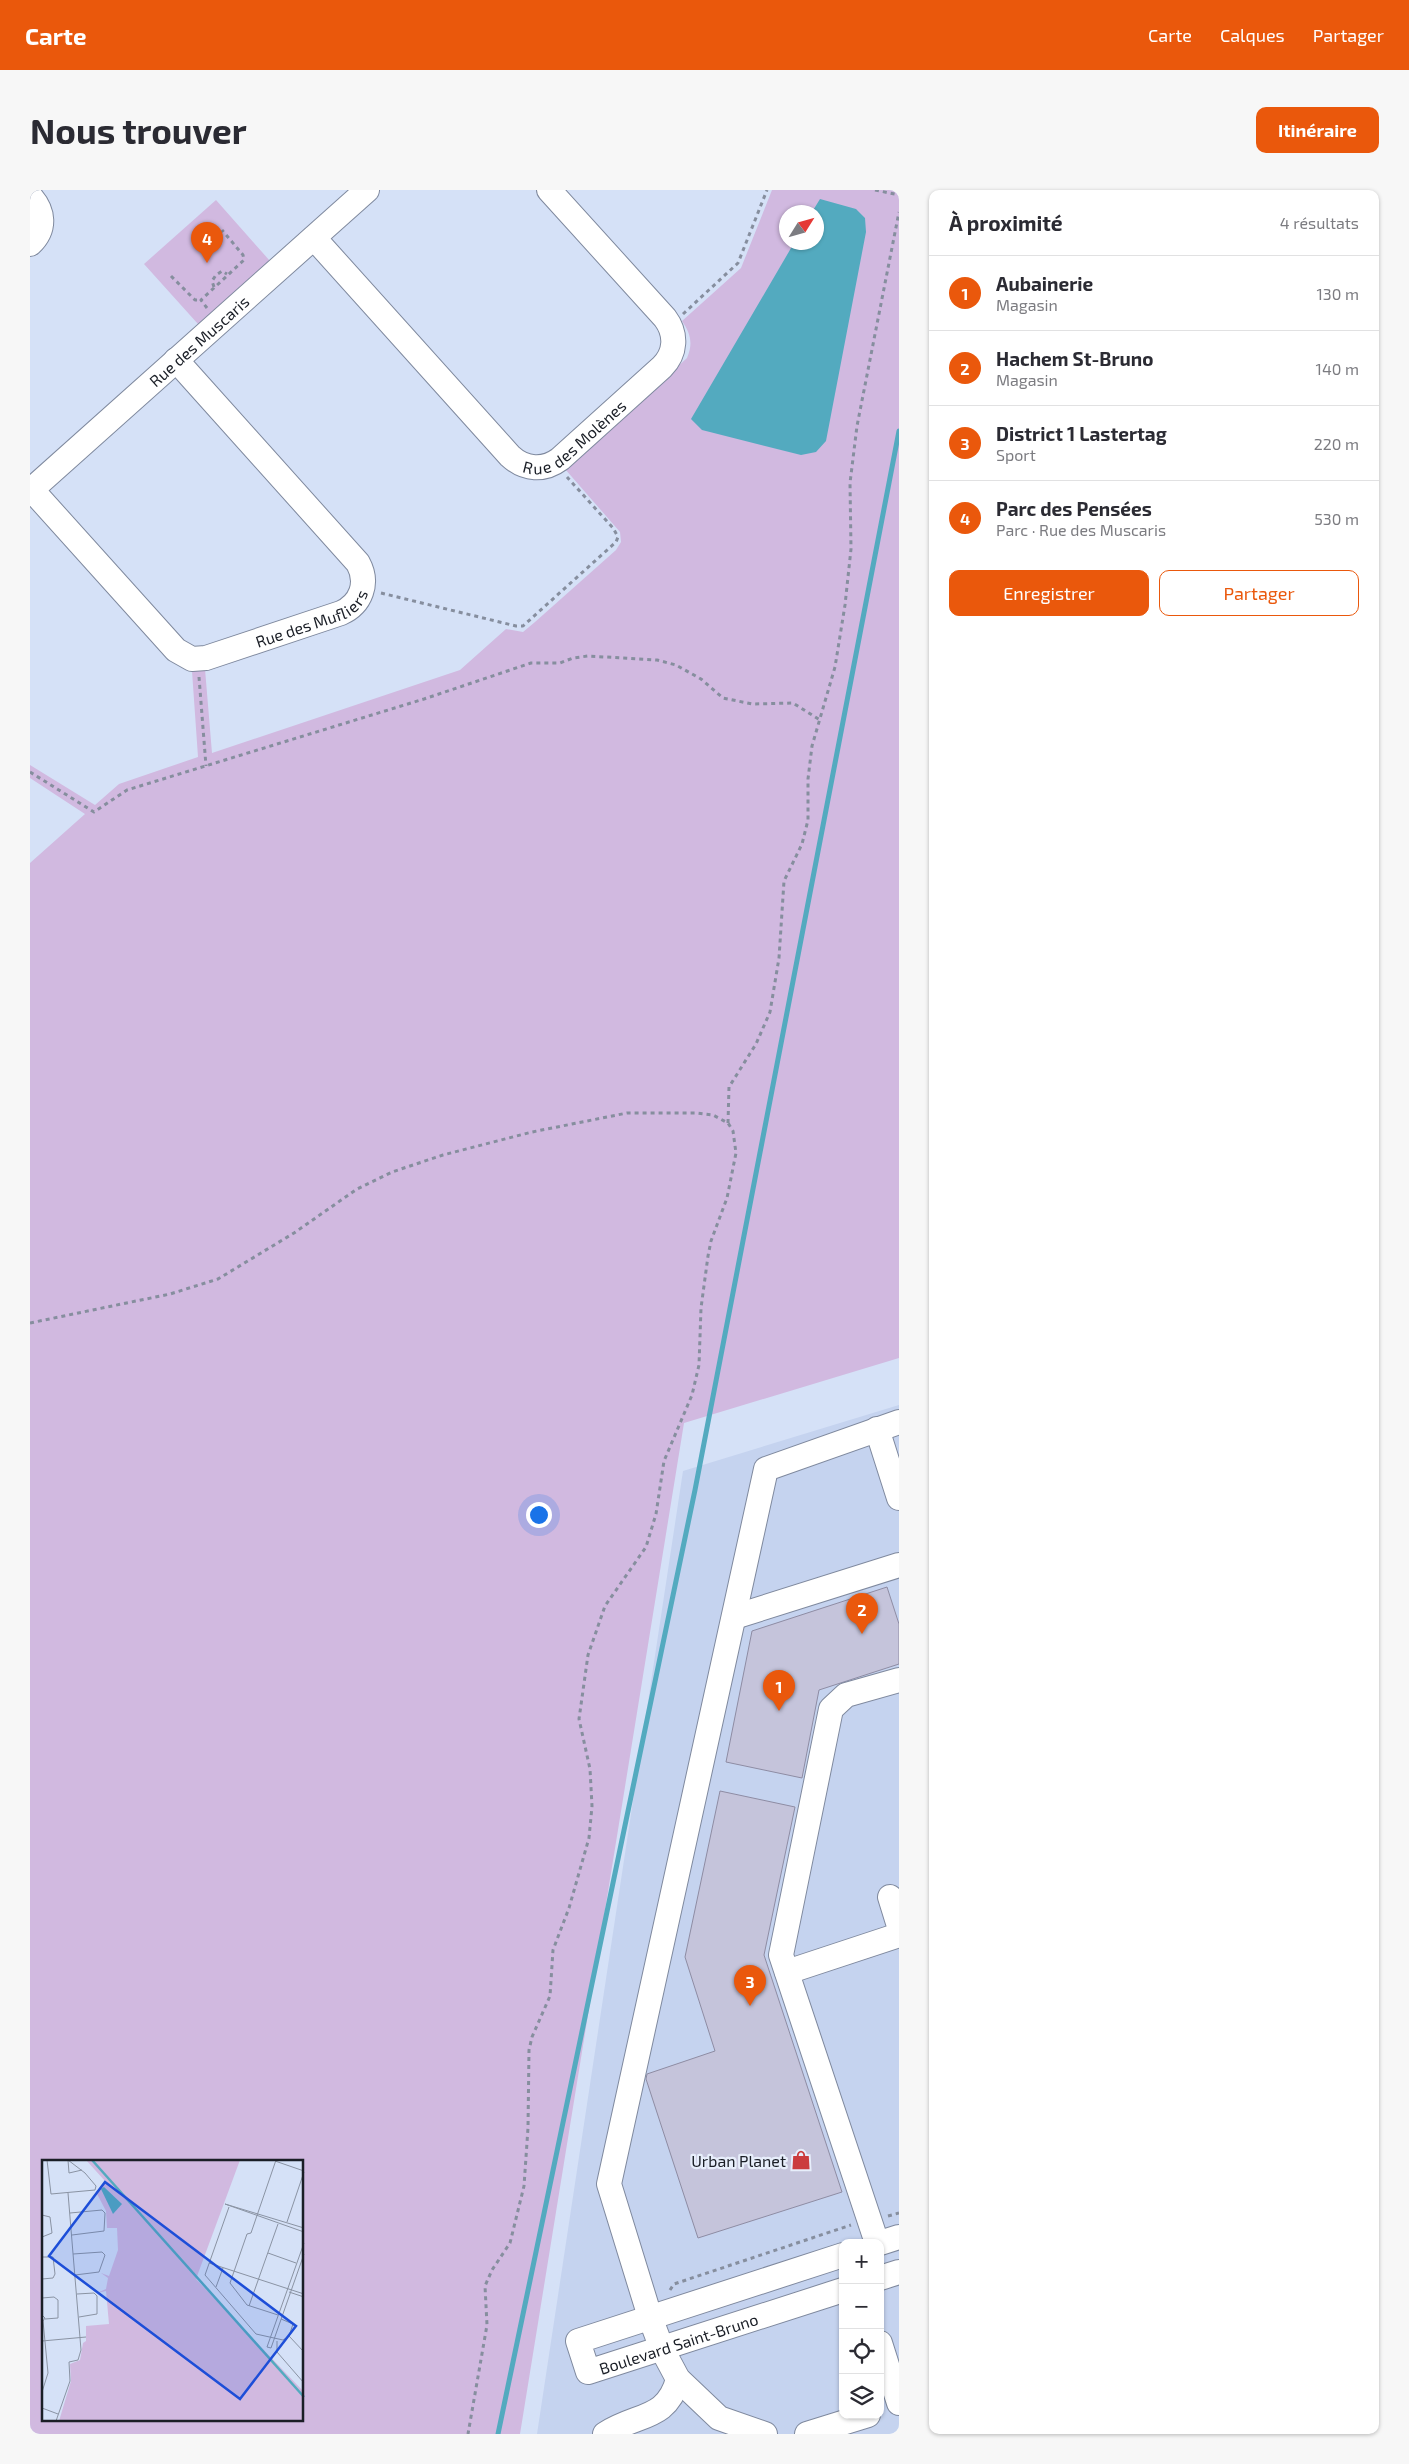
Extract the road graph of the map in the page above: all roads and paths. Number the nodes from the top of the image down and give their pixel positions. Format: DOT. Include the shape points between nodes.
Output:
graph roads {
  1 [pos="367,190"];
  2 [pos="549,190"];
  3 [pos="767,190"];
  4 [pos="875,190"];
  5 [pos="899,195"];
  6 [pos="30,196"];
  7 [pos="899,212"];
  8 [pos="222,230"];
  9 [pos="314,238"];
  10 [pos="30,244"];
  11 [pos="227,274"];
  12 [pos="171,276"];
  13 [pos="214,287"];
  14 [pos="201,300"];
  15 [pos="211,312"];
  16 [pos="679,317"];
  17 [pos="176,360"];
  18 [pos="563,472"];
  19 [pos="31,490"];
  20 [pos="375,592"];
  21 [pos="198,671"];
  22 [pos="820,720"];
  23 [pos="206,766"];
  24 [pos="30,772"];
  25 [pos="728,1123"];
  26 [pos="30,1322"];
  27 [pos="899,1422"];
  28 [pos="877,1429"];
  29 [pos="899,1498"];
  30 [pos="899,1565"];
  31 [pos="734,1616"];
  32 [pos="899,1680"];
  33 [pos="890,1897"];
  34 [pos="899,1926"];
  35 [pos="899,1935"];
  36 [pos="786,1972"];
  37 [pos="899,2213"];
  38 [pos="876,2236"];
  39 [pos="899,2237"];
  40 [pos="839,2256"];
  41 [pos="899,2272"];
  42 [pos="884,2277"];
  43 [pos="839,2291"];
  44 [pos="650,2317"];
  45 [pos="662,2349"];
  46 [pos="884,2356"];
  47 [pos="678,2379"];
  48 [pos="899,2404"];
  49 [pos="884,2410"];
  50 [pos="855,2419"];
  51 [pos="468,2434"];
  52 [pos="606,2434"];
  53 [pos="764,2434"];
  54 [pos="808,2434"];
  1 -- 9 [label="street, Rue des Muscaris"];
  2 -- 9 [label="street, Rue des Molènes" via="665,318 674,344 672,354 662,367 560,459 546,467 529,467 510,456"];
  3 -- 16 [label="path" via="738,263"];
  4 -- 5 [label="path"];
  6 -- 10 [label="street" via="37,204 42,219 38,234"];
  7 -- 22 [label="path" via="858,426 850,483 851,549 845,605 835,667"];
  8 -- 11 [label="path" via="244,257"];
  9 -- 17 [label="street, Rue des Muscaris"];
  11 -- 13 [label="path"];
  11 -- 13 [label="path" via="224,271 215,274"];
  12 -- 14 [label="path" via="195,300"];
  13 -- 14 [label="path"];
  14 -- 15 [label="path"];
  17 -- 19 [label="street, Rue des Muscaris"];
  17 -- 19 [label="street, Rue des Mufliers" via="358,563 363,573 363,584 361,595 354,604 341,613 206,658 187,657 176,650"];
  18 -- 20 [label="path" via="618,537 522,626"];
  21 -- 23 [label="path"];
  22 -- 23 [label="path" via="793,704 752,704 723,698 694,674 676,665 657,660 588,656 560,663 531,663"];
  22 -- 25 [label="path" via="809,762 808,820 802,844 784,881 779,958 770,1012 756,1044 729,1087"];
  23 -- 24 [label="path" via="127,790 94,812"];
  25 -- 26 [label="path" via="713,1115 696,1113 627,1113 532,1132 443,1155 365,1184 218,1280 170,1294"];
  25 -- 51 [label="path" via="733,1131 736,1153 727,1198 708,1256 700,1308 698,1365 692,1395 664,1462 656,1514 646,1547 605,1606 588,1655 579,1719 590,1769 592,1806 589,1838 553,1950 550,1996 529,2050 524,2186 510,2242 485,2286 487,2325"];
  27 -- 28 [label="street"];
  28 -- 29 [label="street"];
  28 -- 31 [label="street" via="766,1469"];
  30 -- 31 [label="street"];
  31 -- 44 [label="street" via="609,2184"];
  32 -- 36 [label="street" via="846,1695 831,1709 781,1954"];
  33 -- 34 [label="street"];
  35 -- 36 [label="street"];
  36 -- 38 [label="street"];
  37 -- 38 [label="path, Boulevard Saint-Bruno"];
  38 -- 39 [label="street"];
  38 -- 44 [label="path, Boulevard Saint-Bruno" via="846,2226 674,2284"];
  40 -- 44 [label="street, Boulevard Saint-Bruno"];
  41 -- 42 [label="street"];
  43 -- 45 [label="street, Boulevard Saint-Bruno"];
  44 -- 45 [label="street"];
  44 -- 45 [label="street, Boulevard Saint-Bruno" via="578,2341 588,2372"];
  45 -- 47 [label="street"];
  46 -- 48 [label="street"];
  47 -- 52 [label="street" via="670,2401 659,2410 622,2424"];
  47 -- 53 [label="street" via="719,2418"];
  48 -- 49 [label="street"];
  50 -- 54 [label="street"];
}
